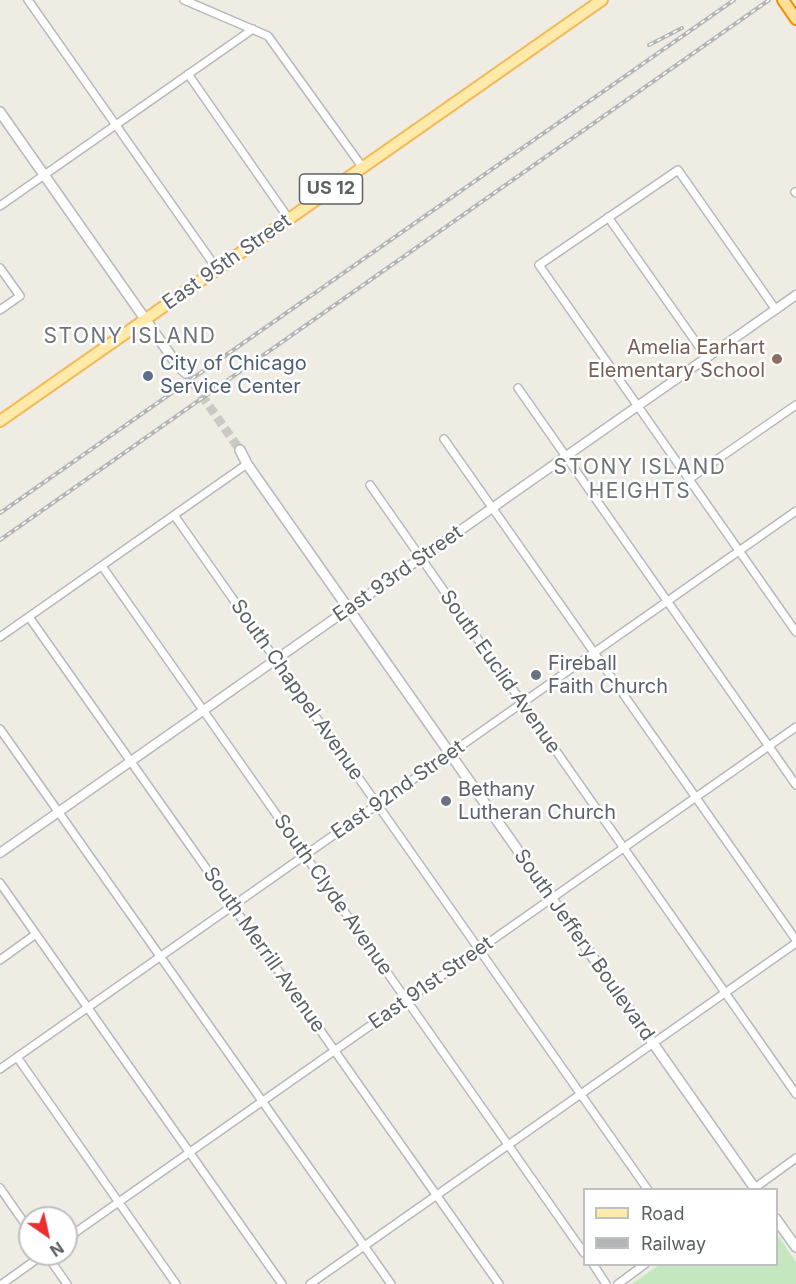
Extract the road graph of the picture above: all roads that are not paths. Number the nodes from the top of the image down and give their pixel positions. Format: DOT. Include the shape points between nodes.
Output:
graph roads {
  1 [pos="28,0"];
  2 [pos="184,0"];
  3 [pos="602,0"];
  4 [pos="783,0"];
  5 [pos="791,0"];
  6 [pos="796,7"];
  7 [pos="796,19"];
  8 [pos="253,28"];
  9 [pos="188,74"];
  10 [pos="0,112"];
  11 [pos="116,125"];
  12 [pos="363,168"];
  13 [pos="44,175"];
  14 [pos="0,206"];
  15 [pos="608,218"];
  16 [pos="289,219"];
  17 [pos="0,268"];
  18 [pos="217,269"];
  19 [pos="796,296"];
  20 [pos="0,310"];
  21 [pos="776,310"];
  22 [pos="145,319"];
  23 [pos="707,358"];
  24 [pos="184,375"];
  25 [pos="518,388"];
  26 [pos="796,405"];
  27 [pos="638,406"];
  28 [pos="0,420"];
  29 [pos="444,439"];
  30 [pos="238,452"];
  31 [pos="566,457"];
  32 [pos="247,464"];
  33 [pos="689,479"];
  34 [pos="370,485"];
  35 [pos="493,508"];
  36 [pos="796,511"];
  37 [pos="174,515"];
  38 [pos="740,551"];
  39 [pos="420,559"];
  40 [pos="102,566"];
  41 [pos="667,602"];
  42 [pos="348,609"];
  43 [pos="29,616"];
  44 [pos="793,620"];
  45 [pos="796,632"];
  46 [pos="0,637"];
  47 [pos="594,653"];
  48 [pos="276,660"];
  49 [pos="522,703"];
  50 [pos="203,711"];
  51 [pos="796,727"];
  52 [pos="0,729"];
  53 [pos="769,746"];
  54 [pos="450,754"];
  55 [pos="131,761"];
  56 [pos="796,785"];
  57 [pos="696,797"];
  58 [pos="378,804"];
  59 [pos="59,812"];
  60 [pos="624,848"];
  61 [pos="0,853"];
  62 [pos="305,855"];
  63 [pos="0,883"];
  64 [pos="551,898"];
  65 [pos="233,906"];
  66 [pos="36,934"];
  67 [pos="796,941"];
  68 [pos="479,949"];
  69 [pos="160,956"];
  70 [pos="0,960"];
  71 [pos="725,993"];
  72 [pos="407,1000"];
  73 [pos="87,1007"];
  74 [pos="653,1043"];
  75 [pos="335,1050"];
  76 [pos="17,1057"];
  77 [pos="0,1069"];
  78 [pos="581,1094"];
  79 [pos="796,1094"];
  80 [pos="262,1101"];
  81 [pos="508,1145"];
  82 [pos="189,1152"];
  83 [pos="796,1158"];
  84 [pos="0,1188"];
  85 [pos="647,1188"];
  86 [pos="753,1188"];
  87 [pos="755,1188"];
  88 [pos="437,1195"];
  89 [pos="118,1202"];
  90 [pos="18,1214"];
  91 [pos="778,1220"];
  92 [pos="78,1230"];
  93 [pos="364,1246"];
  94 [pos="796,1247"];
  95 [pos="583,1250"];
  96 [pos="28,1266"];
  97 [pos="54,1266"];
  98 [pos="593,1266"];
  99 [pos="642,1266"];
  100 [pos="2,1284"];
  101 [pos="67,1284"];
  102 [pos="176,1284"];
  103 [pos="282,1284"];
  104 [pos="310,1284"];
  105 [pos="391,1284"];
  106 [pos="499,1284"];
  107 [pos="606,1284"];
  108 [pos="618,1284"];
  1 -- 11 [label="street"];
  2 -- 8 [label="street"];
  3 -- 12 [label="main road, East 95th Street / US 12"];
  4 -- 7 [label="highway"];
  5 -- 6 [label="highway"];
  8 -- 9 [label="street"];
  8 -- 12 [label="street" via="274,42"];
  9 -- 11 [label="street"];
  9 -- 16 [label="street"];
  10 -- 13 [label="main road"];
  11 -- 13 [label="street"];
  11 -- 18 [label="street"];
  12 -- 16 [label="main road, East 95th Street / US 12"];
  13 -- 14 [label="street"];
  13 -- 22 [label="main road"];
  15 -- 21 [label="street" via="678,170"];
  15 -- 23 [label="street"];
  15 -- 27 [label="street" via="539,264"];
  16 -- 18 [label="main road, East 95th Street / US 12"];
  17 -- 20 [label="street" via="20,296"];
  18 -- 22 [label="main road, East 95th Street / US 12"];
  19 -- 21 [label="street, East 93rd Street"];
  21 -- 23 [label="street, East 93rd Street"];
  22 -- 24 [label="main road"];
  22 -- 28 [label="main road, East 95th Street / US 12"];
  23 -- 27 [label="street, East 93rd Street"];
  25 -- 31 [label="street"];
  26 -- 33 [label="street"];
  27 -- 31 [label="street, East 93rd Street"];
  27 -- 33 [label="street"];
  29 -- 35 [label="street"];
  30 -- 32 [label="main road, South Jeffery Boulevard"];
  31 -- 35 [label="street, East 93rd Street"];
  31 -- 41 [label="street"];
  32 -- 37 [label="street"];
  32 -- 42 [label="main road, South Jeffery Boulevard"];
  33 -- 38 [label="street"];
  34 -- 39 [label="street, South Euclid Avenue"];
  35 -- 39 [label="street, East 93rd Street"];
  35 -- 47 [label="street"];
  36 -- 38 [label="street, East 92nd Street"];
  37 -- 40 [label="street"];
  37 -- 48 [label="street, South Chappel Avenue"];
  38 -- 41 [label="street, East 92nd Street"];
  38 -- 44 [label="street"];
  39 -- 42 [label="street, East 93rd Street"];
  39 -- 49 [label="street, South Euclid Avenue"];
  40 -- 43 [label="street"];
  40 -- 50 [label="street, South Clyde Avenue"];
  41 -- 47 [label="street, East 92nd Street"];
  41 -- 53 [label="street"];
  42 -- 48 [label="street, East 93rd Street"];
  42 -- 54 [label="main road, South Jeffery Boulevard"];
  43 -- 46 [label="street"];
  43 -- 55 [label="street, South Merrill Avenue"];
  44 -- 45 [label="street"];
  47 -- 49 [label="street, East 92nd Street"];
  47 -- 57 [label="street"];
  48 -- 50 [label="street, East 93rd Street"];
  48 -- 58 [label="street, South Chappel Avenue"];
  49 -- 54 [label="street, East 92nd Street"];
  49 -- 60 [label="street, South Euclid Avenue"];
  50 -- 55 [label="street, East 93rd Street"];
  50 -- 62 [label="street, South Clyde Avenue"];
  51 -- 53 [label="street, East 91st Street"];
  52 -- 59 [label="street"];
  53 -- 56 [label="street"];
  53 -- 57 [label="street, East 91st Street"];
  54 -- 58 [label="street, East 92nd Street"];
  54 -- 64 [label="main road, South Jeffery Boulevard"];
  55 -- 59 [label="street, East 93rd Street"];
  55 -- 65 [label="street, South Merrill Avenue"];
  57 -- 60 [label="street, East 91st Street"];
  57 -- 67 [label="street"];
  58 -- 62 [label="street, East 92nd Street"];
  58 -- 68 [label="street, South Chappel Avenue"];
  59 -- 61 [label="street, East 93rd Street"];
  59 -- 69 [label="street"];
  60 -- 64 [label="street, East 91st Street"];
  60 -- 71 [label="street, South Euclid Avenue"];
  62 -- 65 [label="street, East 92nd Street"];
  62 -- 72 [label="street, South Clyde Avenue"];
  63 -- 66 [label="street"];
  64 -- 68 [label="street, East 91st Street"];
  64 -- 74 [label="main road, South Jeffery Boulevard"];
  65 -- 69 [label="street, East 92nd Street"];
  65 -- 75 [label="street, South Merrill Avenue"];
  66 -- 70 [label="street"];
  66 -- 73 [label="street"];
  67 -- 71 [label="street"];
  68 -- 72 [label="street, East 91st Street"];
  68 -- 78 [label="street, South Chappel Avenue"];
  69 -- 73 [label="street, East 92nd Street"];
  69 -- 80 [label="street"];
  71 -- 74 [label="street"];
  71 -- 79 [label="street, South Euclid Avenue"];
  72 -- 75 [label="street, East 91st Street"];
  72 -- 81 [label="street, South Clyde Avenue"];
  73 -- 76 [label="street, East 92nd Street"];
  73 -- 82 [label="street"];
  74 -- 78 [label="street"];
  74 -- 86 [label="main road, South Jeffery Boulevard"];
  75 -- 80 [label="street, East 91st Street"];
  75 -- 88 [label="street, South Merrill Avenue"];
  76 -- 77 [label="street, East 92nd Street"];
  76 -- 89 [label="street"];
  78 -- 81 [label="street"];
  78 -- 85 [label="street, South Chappel Avenue"];
  80 -- 82 [label="street, East 91st Street"];
  80 -- 93 [label="street"];
  81 -- 88 [label="street"];
  81 -- 95 [label="street, South Clyde Avenue"];
  82 -- 89 [label="street, East 91st Street"];
  82 -- 103 [label="street"];
  83 -- 87 [label="street"];
  84 -- 90 [label="street"];
  88 -- 93 [label="street"];
  88 -- 106 [label="street, South Merrill Avenue"];
  89 -- 92 [label="street, East 91st Street"];
  89 -- 102 [label="street"];
  91 -- 94 [label="main road"];
  93 -- 104 [label="street"];
  93 -- 105 [label="street"];
  96 -- 100 [label="street"];
  97 -- 101 [label="street"];
  98 -- 107 [label="street"];
  99 -- 108 [label="street"];
}
